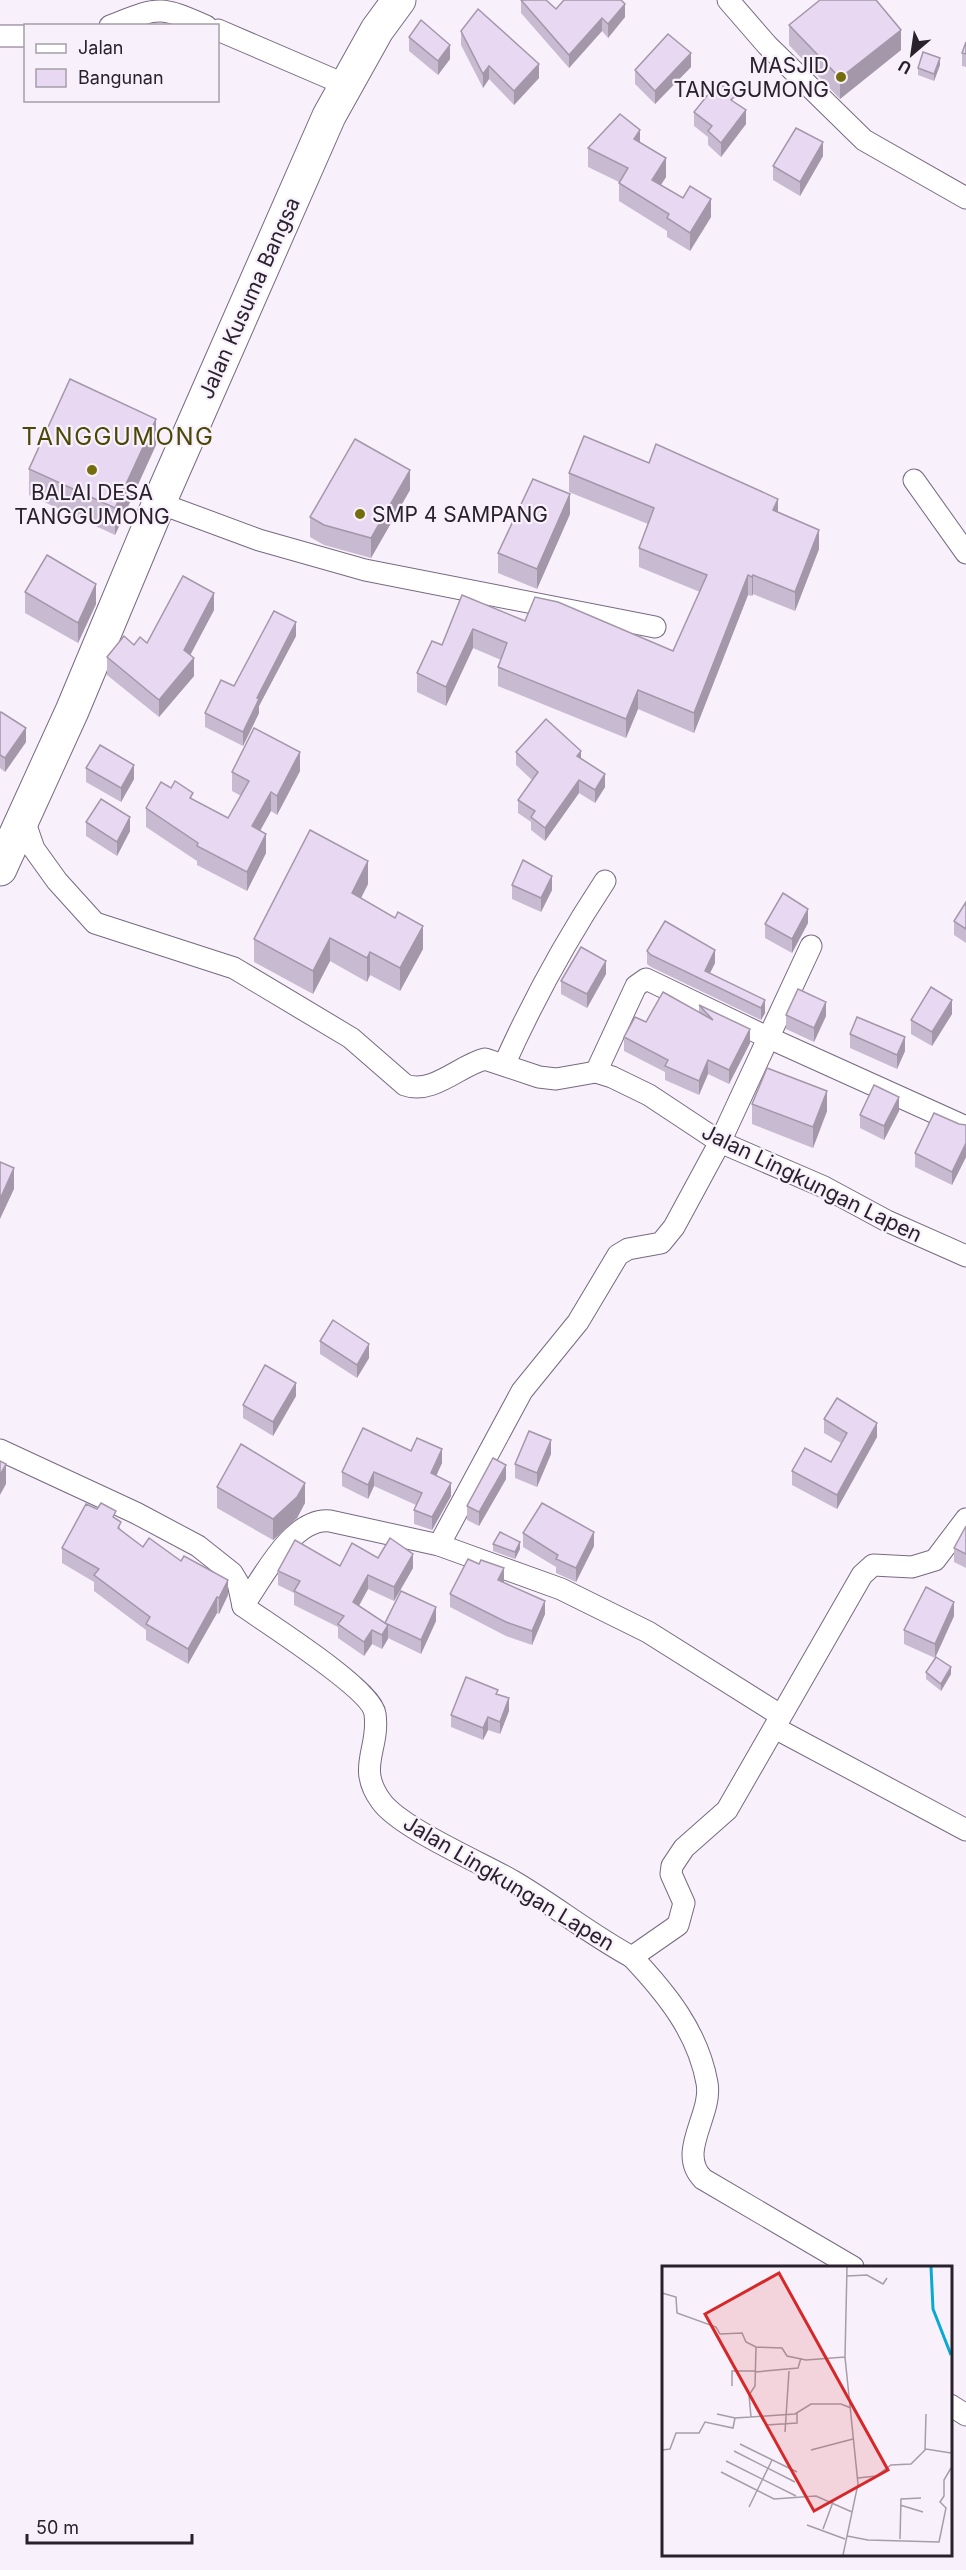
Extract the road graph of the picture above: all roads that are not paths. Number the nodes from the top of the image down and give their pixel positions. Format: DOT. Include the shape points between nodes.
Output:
graph roads {
  1 [pos="399,0"];
  2 [pos="728,0"];
  3 [pos="115,24"];
  4 [pos="201,24"];
  5 [pos="219,30"];
  6 [pos="0,36"];
  7 [pos="24,36"];
  8 [pos="346,85"];
  9 [pos="966,198"];
  10 [pos="914,480"];
  11 [pos="159,503"];
  12 [pos="966,553"];
  13 [pos="655,627"];
  14 [pos="24,820"];
  15 [pos="0,869"];
  16 [pos="605,881"];
  17 [pos="811,946"];
  18 [pos="767,1037"];
  19 [pos="504,1065"];
  20 [pos="596,1072"];
  21 [pos="964,1126"];
  22 [pos="720,1142"];
  23 [pos="966,1256"];
  24 [pos="0,1450"];
  25 [pos="966,1519"];
  26 [pos="439,1545"];
  27 [pos="243,1606"];
  28 [pos="778,1721"];
  29 [pos="966,1830"];
  30 [pos="632,1957"];
  31 [pos="851,2266"];
  32 [pos="951,2406"];
  33 [pos="966,2415"];
  1 -- 8 [label="main road, Jalan Kusuma Bangsa"];
  2 -- 9 [label="street" via="767,45 864,140"];
  3 -- 4 [label="street" via="155,9"];
  5 -- 8 [label="street"];
  6 -- 7 [label="street"];
  8 -- 11 [label="main road, Jalan Kusuma Bangsa"];
  10 -- 12 [label="street"];
  11 -- 13 [label="street" via="259,540 365,570"];
  11 -- 14 [label="main road, Jalan Kusuma Bangsa"];
  14 -- 15 [label="main road, Jalan Kusuma Bangsa"];
  14 -- 19 [label="street" via="34,849 95,923 234,968 351,1038 405,1085 428,1085 482,1059"];
  16 -- 19 [label="street" via="536,994"];
  17 -- 18 [label="street"];
  18 -- 20 [label="street" via="646,979 636,986"];
  18 -- 21 [label="street"];
  18 -- 22 [label="street"];
  19 -- 20 [label="street" via="556,1079"];
  20 -- 22 [label="street, Jalan Lingkungan Lapen" via="649,1095"];
  22 -- 23 [label="street, Jalan Lingkungan Lapen"];
  22 -- 26 [label="street" via="667,1239 618,1255 578,1322 522,1391"];
  24 -- 27 [label="street" via="198,1546 232,1573"];
  25 -- 28 [label="street, Jalan Lingkungan Lapen" via="935,1560 912,1567 873,1565 861,1575"];
  26 -- 27 [label="street" via="330,1521 313,1522 292,1538"];
  26 -- 28 [label="street" via="561,1589 639,1627"];
  27 -- 30 [label="street, Jalan Lingkungan Lapen" via="352,1684 373,1705 376,1715 368,1765 370,1784 383,1804 409,1825 515,1882"];
  28 -- 29 [label="street"];
  28 -- 30 [label="street, Jalan Lingkungan Lapen" via="727,1810 684,1848 672,1866 674,1882 684,1903 678,1925"];
  30 -- 31 [label="street" via="669,1996 687,2027 704,2070 708,2101 692,2154 695,2172"];
  32 -- 33 [label="street"];
}
